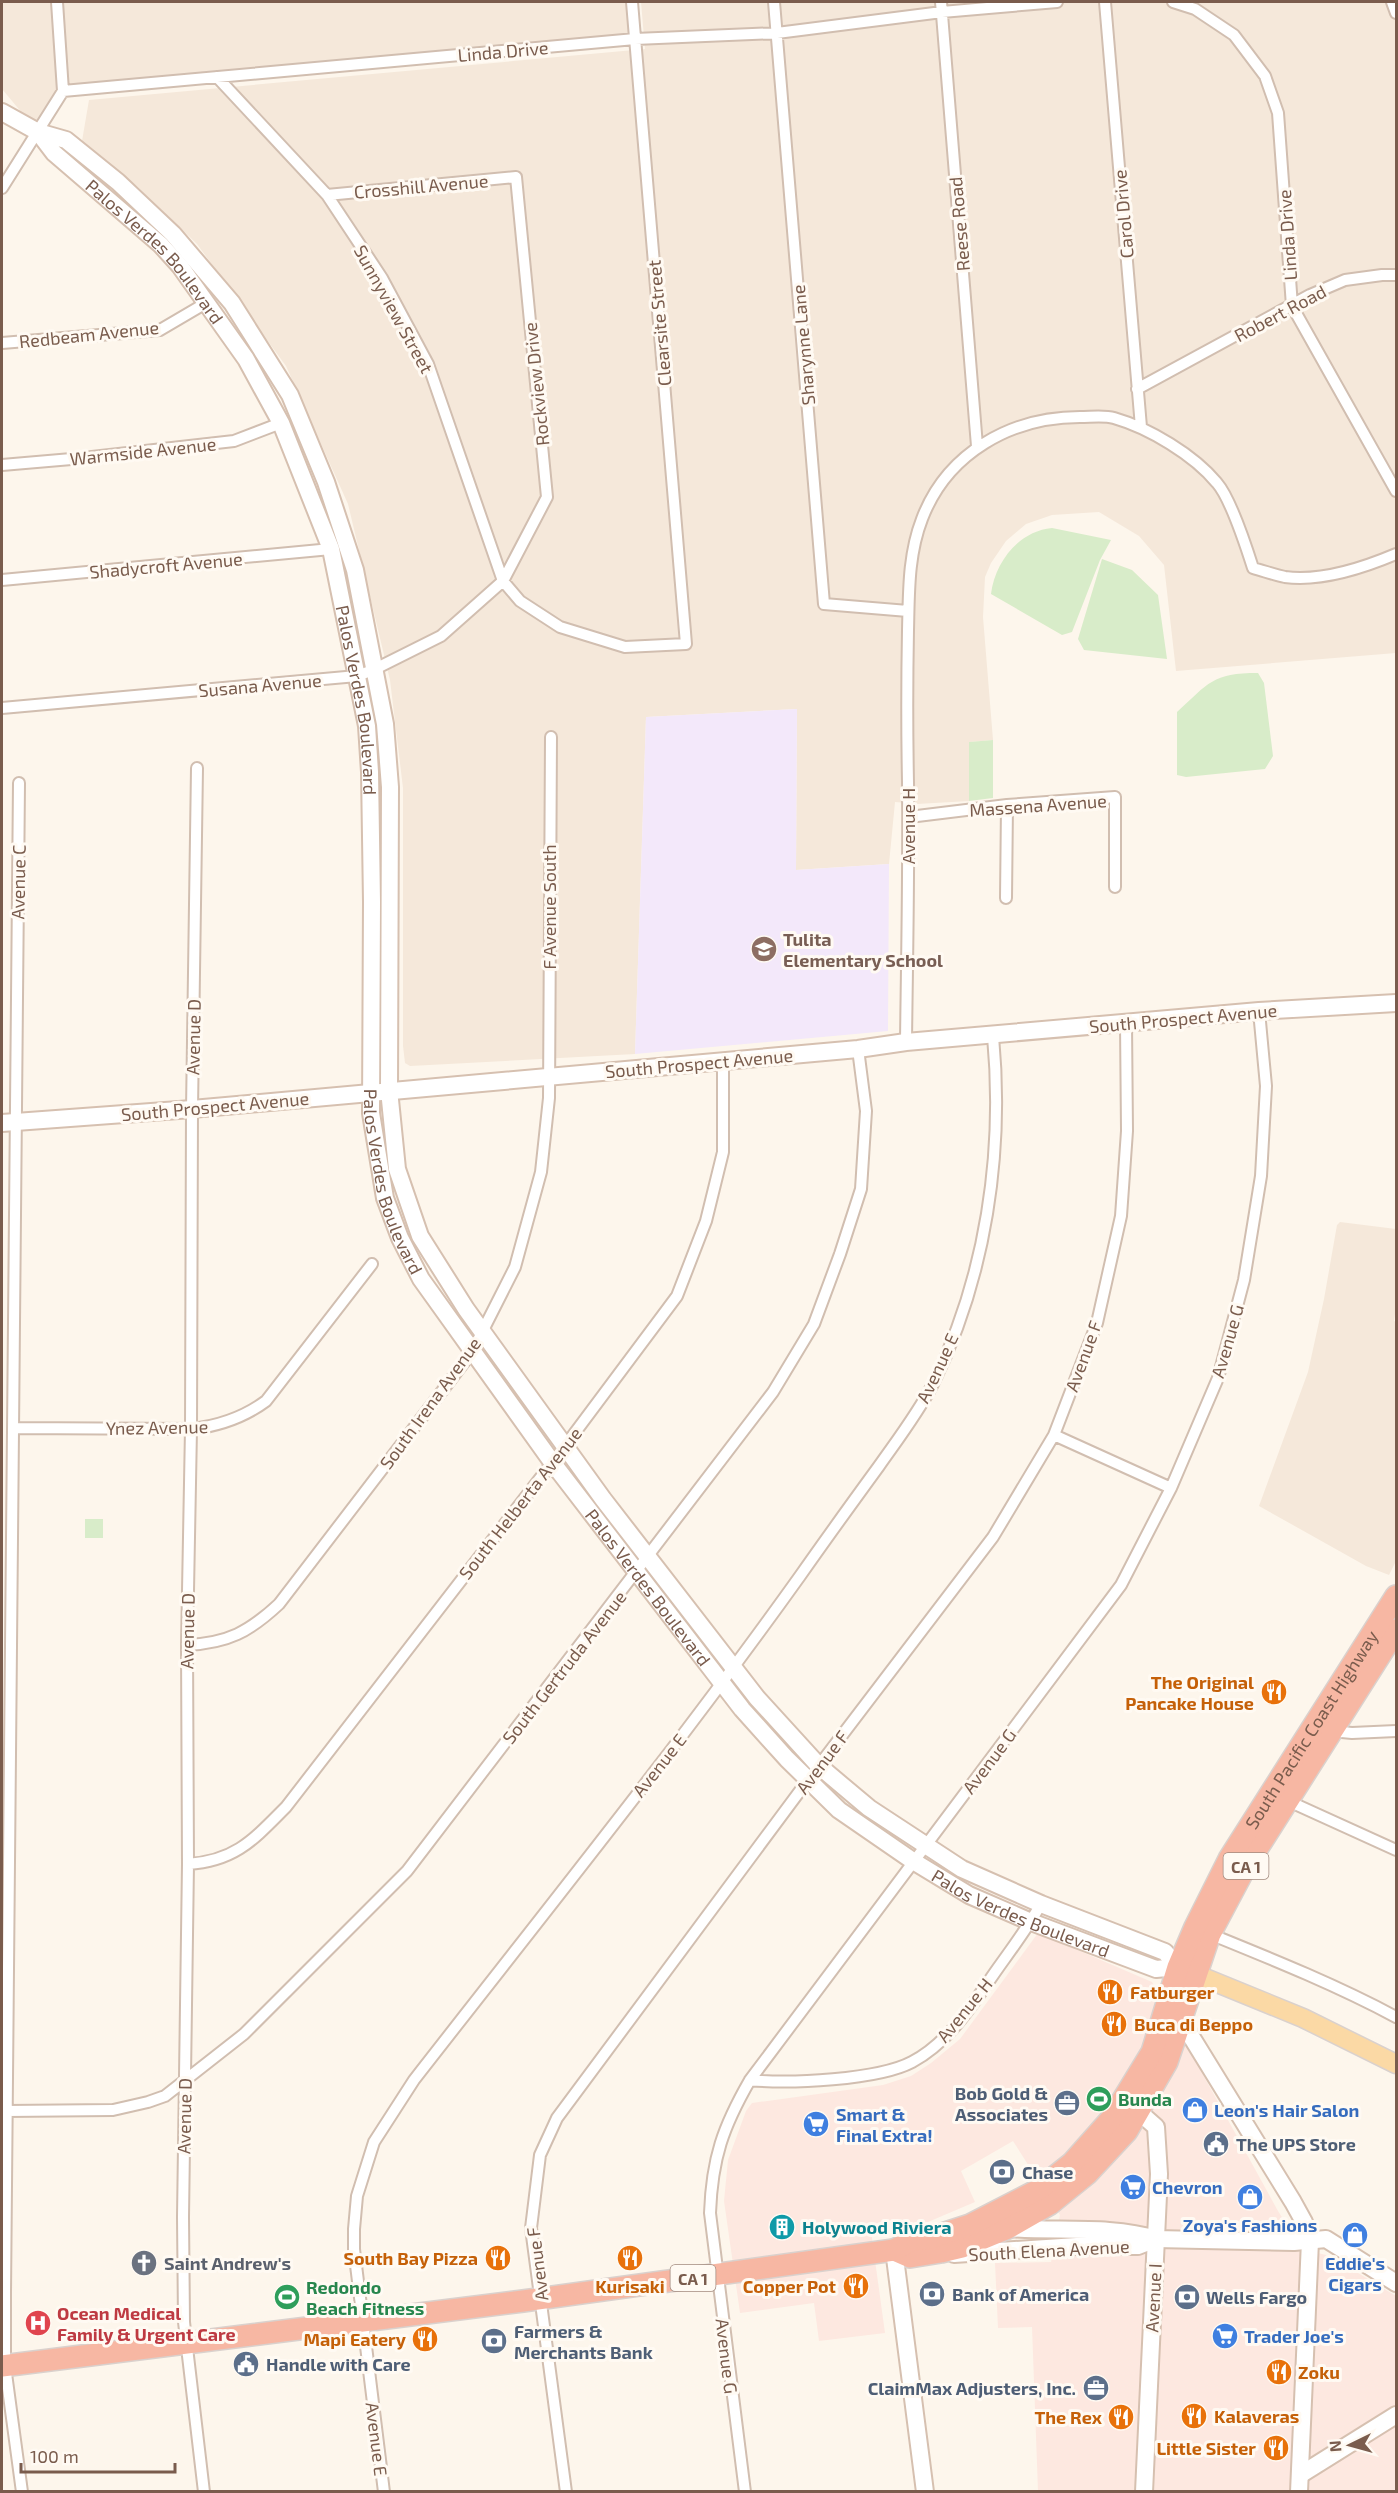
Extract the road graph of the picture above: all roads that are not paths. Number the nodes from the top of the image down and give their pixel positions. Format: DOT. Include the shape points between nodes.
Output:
graph roads {
  1 [pos="57,2"];
  2 [pos="632,2"];
  3 [pos="774,2"];
  4 [pos="1057,2"];
  5 [pos="1105,2"];
  6 [pos="1173,2"];
  7 [pos="1392,2"];
  8 [pos="941,7"];
  9 [pos="1396,13"];
  10 [pos="777,33"];
  11 [pos="635,39"];
  12 [pos="218,77"];
  13 [pos="63,91"];
  14 [pos="2,112"];
  15 [pos="38,132"];
  16 [pos="516,177"];
  17 [pos="2,188"];
  18 [pos="327,195"];
  19 [pos="167,239"];
  20 [pos="1396,275"];
  21 [pos="206,303"];
  22 [pos="1292,306"];
  23 [pos="2,343"];
  24 [pos="261,350"];
  25 [pos="246,359"];
  26 [pos="1137,389"];
  27 [pos="281,423"];
  28 [pos="1141,427"];
  29 [pos="977,446"];
  30 [pos="2,465"];
  31 [pos="323,476"];
  32 [pos="305,484"];
  33 [pos="1396,491"];
  34 [pos="331,549"];
  35 [pos="1396,554"];
  36 [pos="2,580"];
  37 [pos="503,581"];
  38 [pos="908,611"];
  39 [pos="365,673"];
  40 [pos="2,708"];
  41 [pos="551,737"];
  42 [pos="197,768"];
  43 [pos="19,783"];
  44 [pos="1007,805"];
  45 [pos="909,817"];
  46 [pos="1115,887"];
  47 [pos="1006,898"];
  48 [pos="1396,1003"];
  49 [pos="1259,1011"];
  50 [pos="1126,1023"];
  51 [pos="993,1036"];
  52 [pos="906,1042"];
  53 [pos="858,1049"];
  54 [pos="723,1061"];
  55 [pos="548,1076"];
  56 [pos="389,1090"];
  57 [pos="370,1092"];
  58 [pos="192,1109"];
  59 [pos="8,1123"];
  60 [pos="372,1264"];
  61 [pos="482,1332"];
  62 [pos="472,1352"];
  63 [pos="12,1428"];
  64 [pos="191,1430"];
  65 [pos="1054,1435"];
  66 [pos="565,1446"];
  67 [pos="552,1462"];
  68 [pos="6,1479"];
  69 [pos="1171,1488"];
  70 [pos="649,1556"];
  71 [pos="635,1573"];
  72 [pos="1396,1596"];
  73 [pos="1396,1630"];
  74 [pos="187,1645"];
  75 [pos="735,1667"];
  76 [pos="723,1682"];
  77 [pos="1326,1726"];
  78 [pos="1396,1731"];
  79 [pos="819,1766"];
  80 [pos="808,1780"];
  81 [pos="1279,1797"];
  82 [pos="925,1846"];
  83 [pos="1396,1850"];
  84 [pos="913,1861"];
  85 [pos="188,1864"];
  86 [pos="1041,1904"];
  87 [pos="1031,1922"];
  88 [pos="1210,1934"];
  89 [pos="1186,1971"];
  90 [pos="1396,2017"];
  91 [pos="1181,2020"];
  92 [pos="1396,2064"];
  93 [pos="1145,2065"];
  94 [pos="750,2080"];
  95 [pos="184,2082"];
  96 [pos="1139,2112"];
  97 [pos="5,2119"];
  98 [pos="1001,2221"];
  99 [pos="1156,2239"];
  100 [pos="1310,2241"];
  101 [pos="894,2250"];
  102 [pos="941,2252"];
  103 [pos="717,2274"];
  104 [pos="1396,2283"];
  105 [pos="541,2298"];
  106 [pos="362,2321"];
  107 [pos="185,2344"];
  108 [pos="3,2366"];
  109 [pos="1396,2415"];
  110 [pos="1299,2483"];
  111 [pos="22,2492"];
  112 [pos="204,2492"];
  113 [pos="384,2492"];
  114 [pos="566,2492"];
  115 [pos="745,2492"];
  116 [pos="925,2492"];
  117 [pos="1144,2492"];
  1 -- 13 [label="street"];
  2 -- 11 [label="street, Clearsite Street"];
  3 -- 10 [label="street, Sharynne Lane"];
  4 -- 8 [label="street, Linda Drive"];
  5 -- 26 [label="street, Carol Drive"];
  6 -- 22 [label="street, Linda Drive" via="1195,9 1234,35 1265,76 1278,113"];
  7 -- 9 [label="street"];
  8 -- 10 [label="street, Linda Drive"];
  8 -- 29 [label="street, Reese Road"];
  10 -- 11 [label="street, Linda Drive"];
  10 -- 38 [label="street, Sharynne Lane" via="824,604"];
  11 -- 12 [label="street, Linda Drive"];
  11 -- 37 [label="street, Clearsite Street" via="686,644 625,647 560,627 520,601"];
  12 -- 13 [label="street, Linda Drive"];
  12 -- 18 [label="street, Sunnyview Street"];
  13 -- 15 [label="street"];
  14 -- 15 [label="main road, Palos Verdes Boulevard"];
  15 -- 17 [label="street"];
  15 -- 19 [label="main road, Palos Verdes Boulevard" via="54,153"];
  16 -- 18 [label="street, Crosshill Avenue"];
  16 -- 37 [label="street, Rockview Drive" via="547,497"];
  18 -- 37 [label="street, Sunnyview Street" via="382,278 428,364"];
  19 -- 21 [label="main road, Palos Verdes Boulevard"];
  19 -- 24 [label="main road, Palos Verdes Boulevard" via="232,303"];
  20 -- 22 [label="street, Robert Road" via="1345,280"];
  21 -- 23 [label="street, Redbeam Avenue" via="160,330"];
  21 -- 25 [label="main road, Palos Verdes Boulevard"];
  22 -- 26 [label="street, Robert Road"];
  22 -- 33 [label="street, Linda Drive"];
  24 -- 25 [label="main road"];
  24 -- 31 [label="main road, Palos Verdes Boulevard" via="290,395"];
  25 -- 27 [label="main road, Palos Verdes Boulevard"];
  26 -- 28 [label="street, Carol Drive"];
  27 -- 30 [label="street, Warmside Avenue" via="234,441"];
  27 -- 32 [label="main road, Palos Verdes Boulevard"];
  28 -- 29 [label="street, Avenue H" via="1111,417 1062,417 1011,429"];
  28 -- 35 [label="street, Avenue H" via="1186,455 1218,483 1253,568 1285,577 1308,578 1364,567"];
  29 -- 38 [label="street, Avenue H" via="942,481 922,519 910,561"];
  31 -- 32 [label="main road"];
  31 -- 39 [label="main road, Palos Verdes Boulevard" via="355,570"];
  32 -- 34 [label="main road, Palos Verdes Boulevard"];
  34 -- 36 [label="street, Shadycroft Avenue"];
  34 -- 39 [label="main road, Palos Verdes Boulevard"];
  37 -- 39 [label="street, Susana Avenue" via="441,636"];
  38 -- 45 [label="street, Avenue H"];
  39 -- 40 [label="street, Susana Avenue"];
  39 -- 56 [label="main road, Palos Verdes Boulevard" via="385,724 390,787"];
  39 -- 57 [label="main road, Palos Verdes Boulevard" via="372,902"];
  41 -- 55 [label="street, F Avenue South"];
  42 -- 58 [label="street, Avenue D"];
  43 -- 59 [label="street, Avenue C"];
  44 -- 45 [label="street, Massena Avenue"];
  44 -- 46 [label="street, Massena Avenue" via="1115,797"];
  44 -- 47 [label="street"];
  45 -- 52 [label="street, Avenue H"];
  48 -- 49 [label="main road, South Prospect Avenue"];
  49 -- 50 [label="main road, South Prospect Avenue"];
  49 -- 69 [label="street, Avenue G" via="1266,1086 1261,1176 1244,1280 1218,1378"];
  50 -- 51 [label="main road, South Prospect Avenue"];
  50 -- 65 [label="street, Avenue F" via="1127,1131 1121,1216 1096,1323"];
  51 -- 52 [label="main road, South Prospect Avenue"];
  51 -- 75 [label="street, Avenue E" via="993,1183 979,1257 946,1354 915,1415"];
  52 -- 53 [label="main road, South Prospect Avenue"];
  53 -- 54 [label="main road, South Prospect Avenue"];
  53 -- 70 [label="street, South Gertruda Avenue" via="866,1112 861,1189 814,1324 773,1392"];
  54 -- 55 [label="main road, South Prospect Avenue"];
  54 -- 66 [label="street, South Helberta Avenue" via="723,1152 706,1221 677,1296"];
  55 -- 56 [label="main road, South Prospect Avenue"];
  55 -- 61 [label="street, South Irena Avenue" via="541,1172 515,1266"];
  56 -- 57 [label="main road, South Prospect Avenue"];
  56 -- 61 [label="main road, Palos Verdes Boulevard" via="397,1169 420,1236"];
  57 -- 58 [label="main road, South Prospect Avenue"];
  57 -- 62 [label="main road, Palos Verdes Boulevard" via="376,1156 385,1198 400,1238 421,1279"];
  58 -- 59 [label="main road, South Prospect Avenue"];
  58 -- 64 [label="street, Avenue D"];
  59 -- 63 [label="street, Avenue C"];
  60 -- 64 [label="street, Ynez Avenue" via="266,1401 234,1420"];
  61 -- 62 [label="street, South Irena Avenue"];
  61 -- 66 [label="main road, Palos Verdes Boulevard"];
  62 -- 67 [label="main road, Palos Verdes Boulevard"];
  62 -- 74 [label="street, South Irena Avenue" via="279,1604 234,1637"];
  63 -- 64 [label="street, Ynez Avenue"];
  63 -- 68 [label="street, Avenue C"];
  64 -- 74 [label="street, Avenue D"];
  65 -- 69 [label="street"];
  65 -- 79 [label="street, Avenue F" via="993,1537"];
  66 -- 67 [label="street, South Helberta Avenue"];
  66 -- 70 [label="main road, Palos Verdes Boulevard"];
  67 -- 71 [label="main road, Palos Verdes Boulevard"];
  67 -- 85 [label="street, South Helberta Avenue" via="286,1807 231,1855"];
  68 -- 97 [label="street, Avenue C"];
  69 -- 82 [label="street, Avenue G" via="1121,1585"];
  70 -- 71 [label="street, South Gertruda Avenue"];
  70 -- 75 [label="main road, Palos Verdes Boulevard"];
  71 -- 76 [label="main road, Palos Verdes Boulevard"];
  71 -- 95 [label="street, South Gertruda Avenue" via="407,1871 244,2034"];
  72 -- 77 [label="highway, South Pacific Coast Highway / CA 1"];
  73 -- 77 [label="highway, South Pacific Coast Highway / CA 1"];
  74 -- 85 [label="street, Avenue D"];
  75 -- 76 [label="street, Avenue E"];
  75 -- 79 [label="main road, Palos Verdes Boulevard" via="757,1698"];
  76 -- 80 [label="main road, Palos Verdes Boulevard" via="742,1709"];
  76 -- 106 [label="street, Avenue E" via="414,2080 374,2142 357,2196 354,2229"];
  77 -- 78 [label="street"];
  77 -- 81 [label="highway, South Pacific Coast Highway / CA 1"];
  79 -- 80 [label="street, Avenue F"];
  79 -- 82 [label="main road, Palos Verdes Boulevard" via="869,1808"];
  80 -- 84 [label="main road, Palos Verdes Boulevard" via="840,1810"];
  80 -- 105 [label="street, Avenue F" via="557,2118 540,2155 531,2228"];
  81 -- 83 [label="street"];
  81 -- 88 [label="highway, South Pacific Coast Highway / CA 1"];
  81 -- 89 [label="highway, South Pacific Coast Highway / CA 1" via="1224,1869 1195,1927"];
  82 -- 84 [label="street, Avenue G"];
  82 -- 86 [label="main road, Palos Verdes Boulevard" via="962,1869"];
  84 -- 87 [label="main road, Palos Verdes Boulevard" via="969,1895"];
  84 -- 94 [label="street, Avenue G"];
  85 -- 95 [label="street, Avenue D"];
  86 -- 87 [label="street, Avenue H"];
  86 -- 89 [label="main road, Palos Verdes Boulevard" via="1165,1952"];
  87 -- 89 [label="main road, Palos Verdes Boulevard" via="1159,1970"];
  87 -- 94 [label="street, Avenue H" via="961,2020 930,2051 886,2071 776,2083"];
  88 -- 89 [label="highway, South Pacific Coast Highway / CA 1"];
  88 -- 90 [label="street"];
  89 -- 91 [label="highway, South Pacific Coast Highway / CA 1"];
  89 -- 92 [label="main road, Palos Verdes Boulevard" via="1303,2018"];
  89 -- 93 [label="highway, South Pacific Coast Highway / CA 1"];
  91 -- 96 [label="highway, South Pacific Coast Highway / CA 1" via="1167,2062"];
  91 -- 100 [label="main road" via="1293,2202"];
  93 -- 96 [label="highway" via="1149,2073 1132,2103"];
  93 -- 98 [label="highway, South Pacific Coast Highway / CA 1" via="1111,2119 1072,2163"];
  94 -- 103 [label="street, Avenue G" via="732,2111 713,2171 710,2213"];
  95 -- 97 [label="street, South Gertruda Avenue" via="165,2096 113,2110"];
  95 -- 107 [label="street, Avenue D"];
  96 -- 98 [label="highway, South Pacific Coast Highway / CA 1" via="1108,2153 1050,2204"];
  96 -- 99 [label="main road, Avenue I" via="1156,2127"];
  97 -- 108 [label="street, Avenue C"];
  98 -- 99 [label="main road, South Elena Avenue" via="1038,2231 1121,2232"];
  98 -- 101 [label="highway, South Pacific Coast Highway / CA 1" via="911,2241"];
  98 -- 102 [label="highway, South Pacific Coast Highway / CA 1" via="962,2247"];
  99 -- 100 [label="main road, South Elena Avenue"];
  99 -- 102 [label="main road, South Elena Avenue" via="1138,2246"];
  99 -- 117 [label="main road, Avenue I"];
  100 -- 104 [label="main road, South Elena Avenue" via="1326,2239"];
  100 -- 110 [label="main road"];
  101 -- 102 [label="highway, South Pacific Coast Highway / CA 1" via="910,2257"];
  101 -- 103 [label="highway, South Pacific Coast Highway / CA 1"];
  101 -- 116 [label="main road"];
  103 -- 105 [label="highway, South Pacific Coast Highway / CA 1"];
  103 -- 115 [label="street, Avenue G"];
  105 -- 106 [label="highway, South Pacific Coast Highway / CA 1"];
  105 -- 114 [label="street, Avenue F"];
  106 -- 107 [label="highway, South Pacific Coast Highway / CA 1"];
  106 -- 113 [label="street, Avenue E"];
  107 -- 108 [label="highway, South Pacific Coast Highway / CA 1"];
  107 -- 112 [label="street, Avenue D"];
  108 -- 111 [label="street, Avenue C"];
  109 -- 110 [label="main road"];
}
